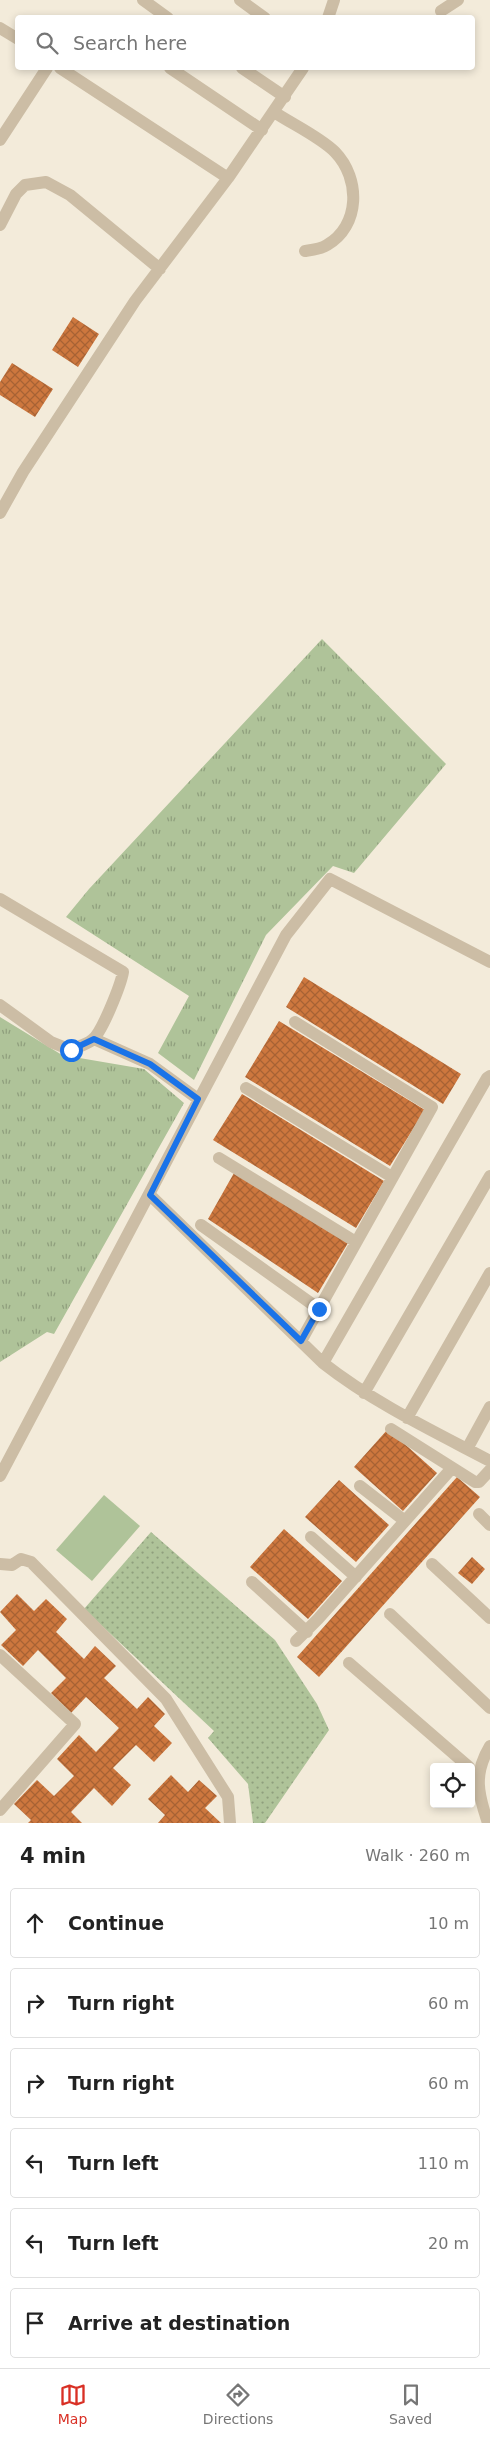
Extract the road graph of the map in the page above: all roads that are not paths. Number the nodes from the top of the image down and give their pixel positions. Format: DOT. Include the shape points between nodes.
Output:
graph roads {
  1 [pos="143,0"];
  2 [pos="240,0"];
  3 [pos="334,0"];
  4 [pos="458,0"];
  5 [pos="441,11"];
  6 [pos="164,15"];
  7 [pos="261,15"];
  8 [pos="329,15"];
  9 [pos="0,28"];
  10 [pos="15,37"];
  11 [pos="46,70"];
  12 [pos="63,70"];
  13 [pos="173,70"];
  14 [pos="245,70"];
  15 [pos="302,70"];
  16 [pos="285,97"];
  17 [pos="274,112"];
  18 [pos="262,130"];
  19 [pos="2,133"];
  20 [pos="228,178"];
  21 [pos="0,224"];
  22 [pos="305,251"];
  23 [pos="160,269"];
  24 [pos="0,513"];
  25 [pos="0,899"];
  26 [pos="490,962"];
  27 [pos="0,1006"];
  28 [pos="295,1022"];
  29 [pos="94,1039"];
  30 [pos="490,1076"];
  31 [pos="246,1088"];
  32 [pos="198,1099"];
  33 [pos="219,1158"];
  34 [pos="490,1176"];
  35 [pos="392,1177"];
  36 [pos="150,1195"];
  37 [pos="202,1225"];
  38 [pos="356,1242"];
  39 [pos="490,1273"];
  40 [pos="319,1309"];
  41 [pos="301,1341"];
  42 [pos="323,1363"];
  43 [pos="364,1393"];
  44 [pos="490,1407"];
  45 [pos="407,1418"];
  46 [pos="485,1428"];
  47 [pos="391,1429"];
  48 [pos="467,1449"];
  49 [pos="490,1462"];
  50 [pos="452,1468"];
  51 [pos="490,1470"];
  52 [pos="0,1476"];
  53 [pos="360,1486"];
  54 [pos="479,1514"];
  55 [pos="405,1522"];
  56 [pos="490,1525"];
  57 [pos="311,1537"];
  58 [pos="0,1564"];
  59 [pos="432,1564"];
  60 [pos="356,1577"];
  61 [pos="252,1582"];
  62 [pos="390,1614"];
  63 [pos="490,1618"];
  64 [pos="307,1632"];
  65 [pos="296,1641"];
  66 [pos="0,1655"];
  67 [pos="349,1664"];
  68 [pos="490,1708"];
  69 [pos="490,1746"];
  70 [pos="465,1763"];
  71 [pos="475,1768"];
  72 [pos="475,1779"];
  73 [pos="0,1810"];
  74 [pos="230,1823"];
  75 [pos="488,1823"];
  1 -- 6 [label="street"];
  2 -- 7 [label="street"];
  3 -- 8 [label="street"];
  4 -- 5 [label="street"];
  9 -- 10 [label="street"];
  11 -- 19 [label="street"];
  12 -- 20 [label="street"];
  13 -- 18 [label="street"];
  14 -- 16 [label="street"];
  15 -- 16 [label="street"];
  16 -- 17 [label="street"];
  17 -- 18 [label="street"];
  17 -- 22 [label="street" via="334,151 352,179 351,217 342,234 326,246"];
  18 -- 20 [label="street"];
  20 -- 23 [label="street"];
  21 -- 23 [label="street" via="25,184 46,182 70,195"];
  23 -- 24 [label="street" via="135,301 22,472"];
  25 -- 29 [label="street" via="123,972"];
  26 -- 32 [label="street" via="330,879 286,935"];
  27 -- 29 [label="street" via="51,1042 71,1050"];
  28 -- 35 [label="street" via="432,1107"];
  29 -- 32 [label="street" via="150,1064"];
  30 -- 42 [label="street"];
  31 -- 35 [label="street"];
  32 -- 36 [label="street"];
  33 -- 38 [label="street"];
  34 -- 43 [label="street"];
  35 -- 38 [label="street"];
  36 -- 41 [label="street"];
  36 -- 52 [label="street"];
  37 -- 40 [label="street"];
  38 -- 40 [label="street"];
  39 -- 45 [label="street"];
  40 -- 41 [label="street"];
  41 -- 42 [label="street"];
  42 -- 43 [label="street"];
  43 -- 45 [label="street"];
  44 -- 46 [label="street"];
  45 -- 48 [label="street"];
  46 -- 48 [label="street"];
  47 -- 50 [label="street"];
  48 -- 49 [label="street"];
  50 -- 51 [label="street" via="476,1482"];
  50 -- 55 [label="street"];
  53 -- 55 [label="street"];
  54 -- 56 [label="street"];
  55 -- 60 [label="street"];
  57 -- 60 [label="street"];
  58 -- 74 [label="street" via="12,1565 21,1559 31,1562 166,1699 228,1797"];
  59 -- 63 [label="street"];
  60 -- 64 [label="street"];
  61 -- 64 [label="street"];
  62 -- 68 [label="street"];
  64 -- 65 [label="street"];
  66 -- 73 [label="street" via="75,1724"];
  67 -- 70 [label="street"];
  69 -- 71 [label="street"];
  72 -- 75 [label="street"];
}
